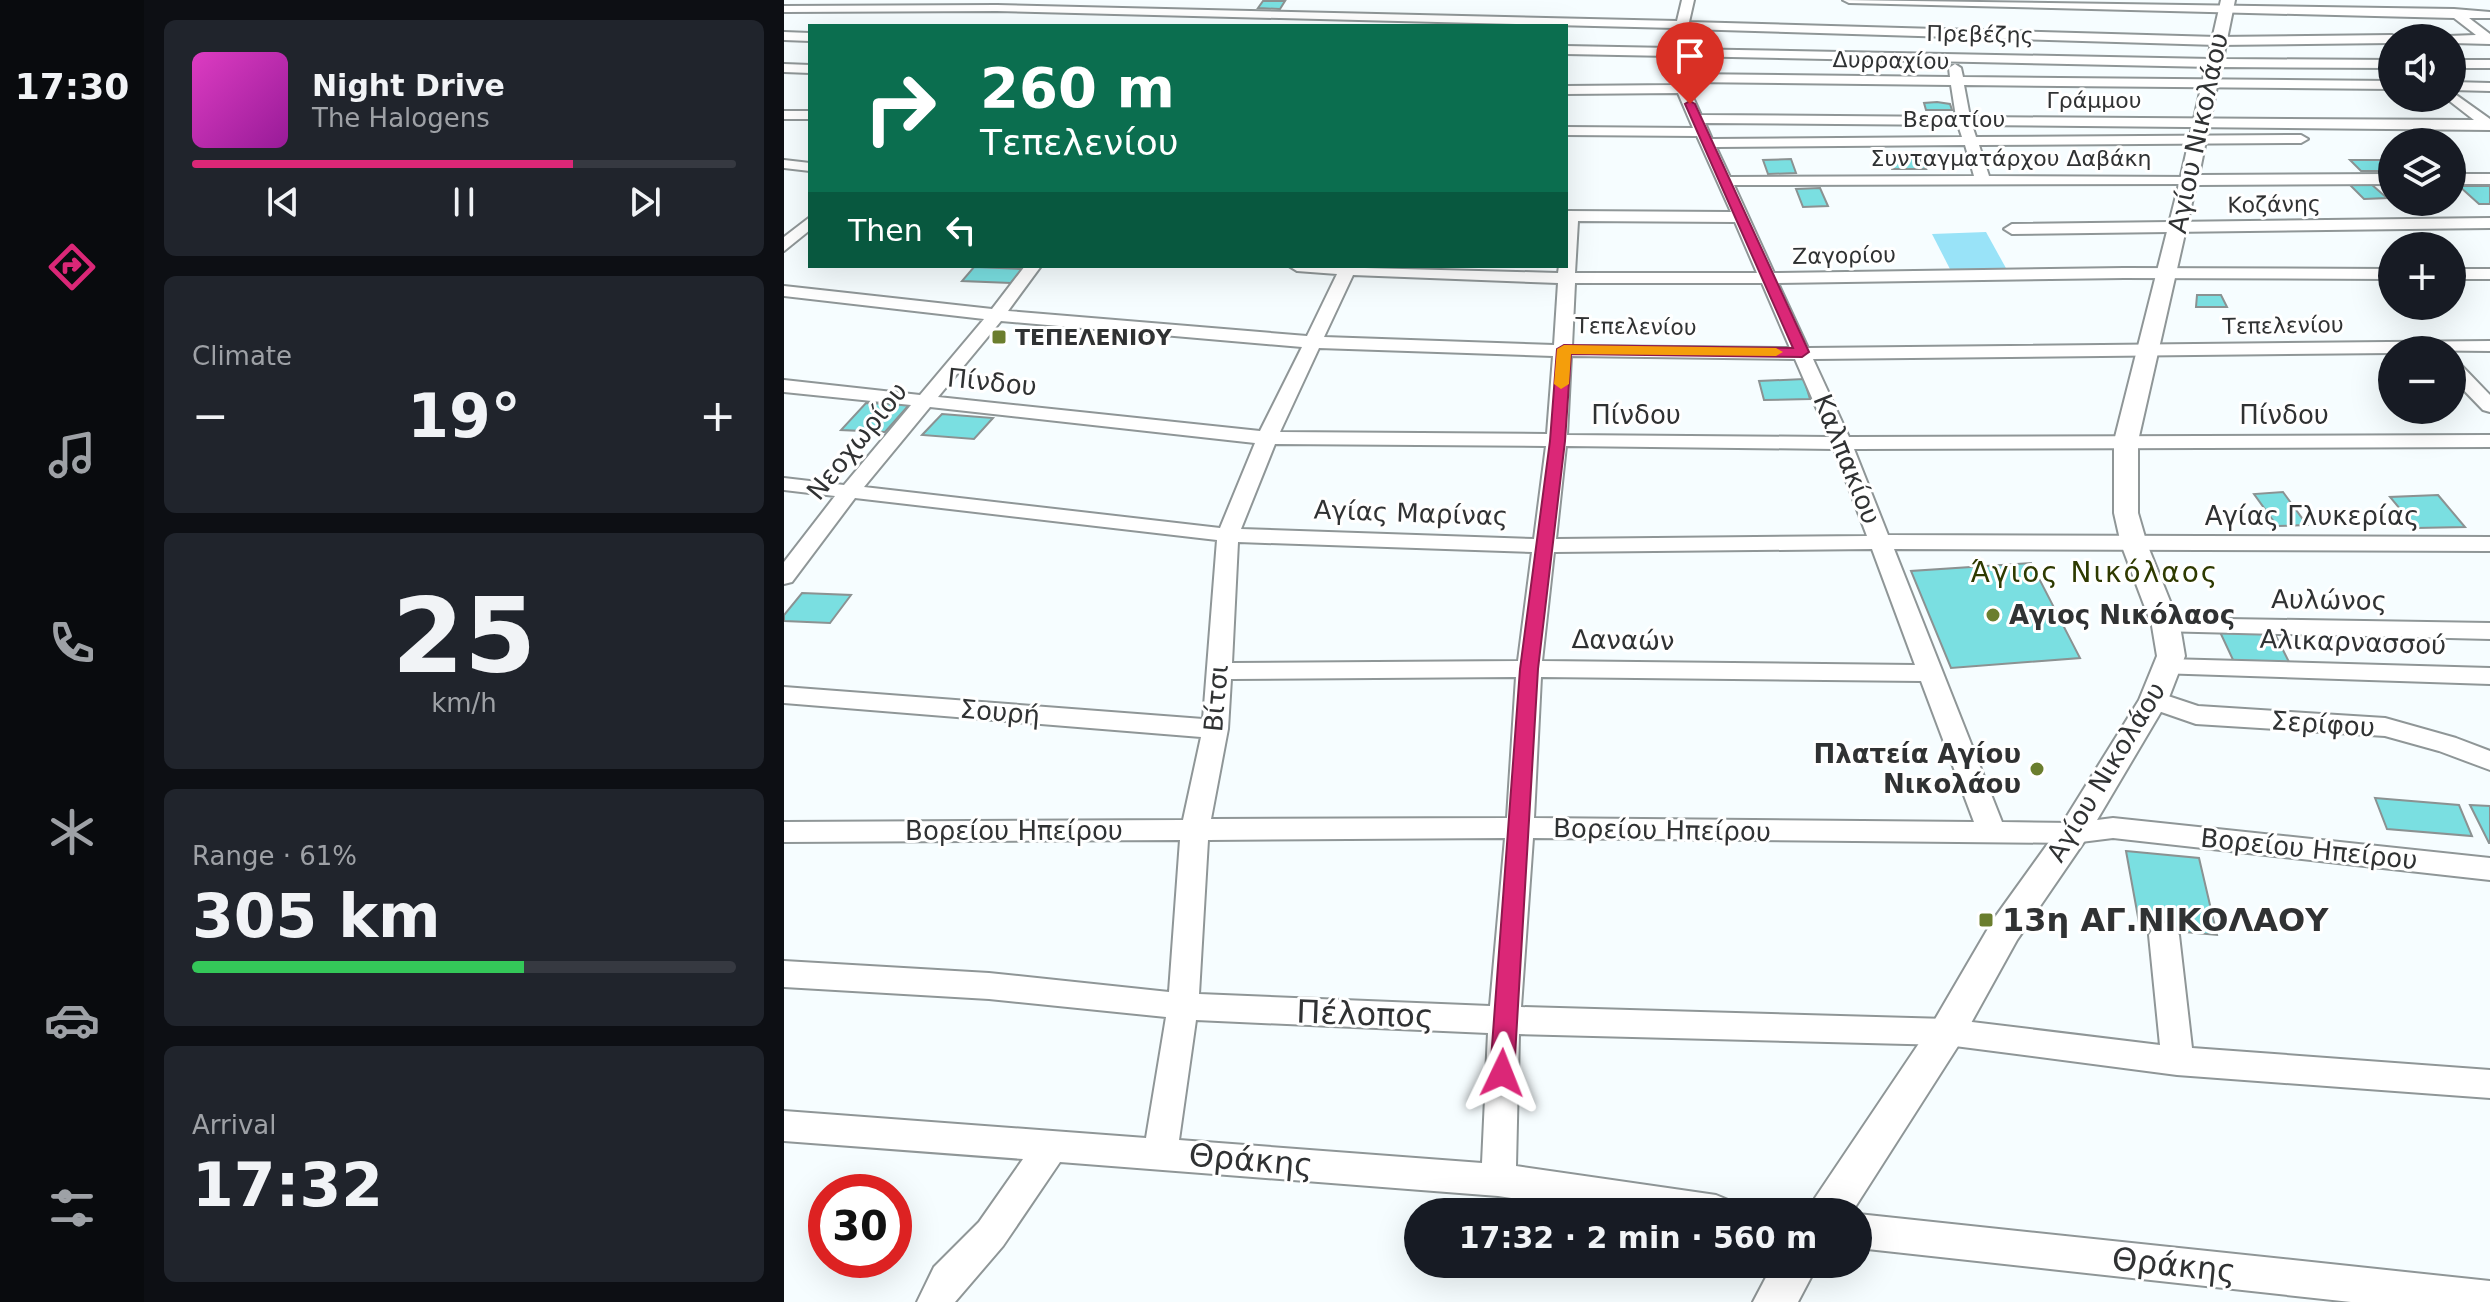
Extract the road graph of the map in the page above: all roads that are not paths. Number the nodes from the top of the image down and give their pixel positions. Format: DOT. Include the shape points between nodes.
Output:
graph roads {
  1 [pos="792,0"];
  2 [pos="1076,0"];
  3 [pos="1251,0"];
  4 [pos="1688,0"];
  5 [pos="1849,0"];
  6 [pos="2440,0"];
  7 [pos="1939,1"];
  8 [pos="2226,4"];
  9 [pos="784,8"];
  10 [pos="1065,10"];
  11 [pos="1241,14"];
  12 [pos="2458,15"];
  13 [pos="2490,15"];
  14 [pos="1452,18"];
  15 [pos="1048,24"];
  16 [pos="1232,24"];
  17 [pos="1682,24"];
  18 [pos="1944,32"];
  19 [pos="784,36"];
  20 [pos="808,37"];
  21 [pos="2378,39"];
  22 [pos="2466,39"];
  23 [pos="2489,39"];
  24 [pos="2217,41"];
  25 [pos="1568,50"];
  26 [pos="1676,50"];
  27 [pos="1953,55"];
  28 [pos="2212,63"];
  29 [pos="2378,64"];
  30 [pos="2466,64"];
  31 [pos="2490,64"];
  32 [pos="784,68"];
  33 [pos="808,69"];
  34 [pos="1957,81"];
  35 [pos="1680,83"];
  36 [pos="2208,84"];
  37 [pos="2378,85"];
  38 [pos="2466,86"];
  39 [pos="2490,87"];
  40 [pos="1568,90"];
  41 [pos="2466,108"];
  42 [pos="1964,121"];
  43 [pos="2200,122"];
  44 [pos="2490,128"];
  45 [pos="1568,131"];
  46 [pos="1702,132"];
  47 [pos="2320,139"];
  48 [pos="2366,139"];
  49 [pos="2197,140"];
  50 [pos="1970,141"];
  51 [pos="784,164"];
  52 [pos="808,167"];
  53 [pos="2378,179"];
  54 [pos="2466,179"];
  55 [pos="2490,179"];
  56 [pos="1983,180"];
  57 [pos="2189,180"];
  58 [pos="1727,181"];
  59 [pos="1568,216"];
  60 [pos="1743,217"];
  61 [pos="784,220"];
  62 [pos="808,223"];
  63 [pos="2393,223"];
  64 [pos="2490,223"];
  65 [pos="808,224"];
  66 [pos="2177,228"];
  67 [pos="2012,229"];
  68 [pos="2402,232"];
  69 [pos="784,246"];
  70 [pos="1032,268"];
  71 [pos="1349,268"];
  72 [pos="1566,268"];
  73 [pos="2166,273"];
  74 [pos="2378,274"];
  75 [pos="2466,274"];
  76 [pos="2490,274"];
  77 [pos="1566,278"];
  78 [pos="1770,278"];
  79 [pos="784,291"];
  80 [pos="996,316"];
  81 [pos="1313,342"];
  82 [pos="2490,346"];
  83 [pos="2466,347"];
  84 [pos="1564,349"];
  85 [pos="2378,349"];
  86 [pos="2147,351"];
  87 [pos="1802,352"];
  88 [pos="2466,381"];
  89 [pos="784,386"];
  90 [pos="926,401"];
  91 [pos="2490,406"];
  92 [pos="1267,438"];
  93 [pos="1557,441"];
  94 [pos="1841,441"];
  95 [pos="2126,441"];
  96 [pos="2490,441"];
  97 [pos="784,484"];
  98 [pos="848,493"];
  99 [pos="1228,535"];
  100 [pos="1880,542"];
  101 [pos="2134,544"];
  102 [pos="2490,544"];
  103 [pos="1542,546"];
  104 [pos="792,558"];
  105 [pos="784,577"];
  106 [pos="2166,626"];
  107 [pos="2490,631"];
  108 [pos="2167,667"];
  109 [pos="1529,669"];
  110 [pos="1219,671"];
  111 [pos="1931,673"];
  112 [pos="2490,676"];
  113 [pos="784,695"];
  114 [pos="2153,700"];
  115 [pos="1215,729"];
  116 [pos="2490,761"];
  117 [pos="1520,828"];
  118 [pos="1195,830"];
  119 [pos="784,832"];
  120 [pos="1992,832"];
  121 [pos="2073,833"];
  122 [pos="2490,869"];
  123 [pos="2164,935"];
  124 [pos="784,974"];
  125 [pos="1183,1006"];
  126 [pos="1504,1020"];
  127 [pos="1947,1032"];
  128 [pos="2177,1061"];
  129 [pos="2490,1084"];
  130 [pos="784,1126"];
  131 [pos="1051,1147"];
  132 [pos="1160,1153"];
  133 [pos="1498,1180"];
  134 [pos="1621,1198"];
  135 [pos="1838,1198"];
  136 [pos="1872,1233"];
  137 [pos="1789,1278"];
  138 [pos="2490,1299"];
  139 [pos="935,1302"];
  140 [pos="1774,1302"];
  1 -- 9 [label="street"];
  2 -- 10 [label="street"];
  3 -- 11 [label="street"];
  4 -- 17 [label="street, Καλπακίου"];
  5 -- 7 [label="street"];
  6 -- 12 [label="street"];
  7 -- 8 [label="street"];
  7 -- 18 [label="street"];
  8 -- 12 [label="street"];
  8 -- 24 [label="street, Αγίου Νικολάου"];
  9 -- 10 [label="street"];
  10 -- 11 [label="street"];
  10 -- 15 [label="street"];
  11 -- 14 [label="street"];
  11 -- 16 [label="street"];
  12 -- 13 [label="street"];
  12 -- 23 [label="street"];
  14 -- 17 [label="street"];
  17 -- 18 [label="street"];
  17 -- 26 [label="street, Καλπακίου"];
  18 -- 24 [label="street"];
  18 -- 27 [label="street"];
  19 -- 20 [label="street"];
  21 -- 24 [label="street"];
  22 -- 23 [label="street"];
  24 -- 28 [label="street, Αγίου Νικολάου"];
  25 -- 26 [label="street, Πρεβέζης"];
  26 -- 27 [label="street, Πρεβέζης"];
  26 -- 35 [label="street, Καλπακίου"];
  27 -- 28 [label="street, Πρεβέζης"];
  27 -- 34 [label="street"];
  28 -- 29 [label="street, Πρεβέζης"];
  28 -- 36 [label="street, Αγίου Νικολάου"];
  30 -- 31 [label="street"];
  32 -- 33 [label="street"];
  34 -- 35 [label="street, Δυρραχίου"];
  34 -- 36 [label="street, Δυρραχίου"];
  34 -- 42 [label="street"];
  35 -- 40 [label="street, Δυρραχίου"];
  35 -- 46 [label="street, Καλπακίου"];
  36 -- 37 [label="street, Δυρραχίου"];
  36 -- 43 [label="street, Αγίου Νικολάου"];
  38 -- 39 [label="street"];
  41 -- 44 [label="street"];
  42 -- 43 [label="street, Γράμμου"];
  42 -- 46 [label="street, Γράμμου"];
  42 -- 50 [label="street"];
  43 -- 44 [label="street, Γράμμου"];
  43 -- 49 [label="street, Αγίου Νικολάου"];
  44 -- 48 [label="street"];
  45 -- 46 [label="street, Γράμμου"];
  46 -- 50 [label="street, Βερατίου"];
  46 -- 58 [label="street, Καλπακίου"];
  47 -- 49 [label="street, Βερατίου"];
  49 -- 50 [label="street, Βερατίου"];
  49 -- 57 [label="street, Αγίου Νικολάου"];
  50 -- 56 [label="street"];
  51 -- 52 [label="street"];
  53 -- 57 [label="street, Συνταγματάρχου Δαβάκη"];
  54 -- 55 [label="street"];
  56 -- 57 [label="street, Συνταγματάρχου Δαβάκη"];
  56 -- 58 [label="street, Συνταγματάρχου Δαβάκη"];
  57 -- 66 [label="street, Αγίου Νικολάου"];
  58 -- 60 [label="street, Καλπακίου"];
  59 -- 60 [label="street"];
  60 -- 78 [label="street, Καλπακίου"];
  61 -- 62 [label="street"];
  63 -- 64 [label="street, Κοζάνης"];
  63 -- 66 [label="street, Κοζάνης"];
  63 -- 68 [label="street"];
  65 -- 69 [label="street"];
  66 -- 67 [label="street, Κοζάνης"];
  66 -- 73 [label="street, Αγίου Νικολάου"];
  70 -- 80 [label="street, Νεοχωρίου"];
  71 -- 77 [label="street, Ζαγορίου"];
  71 -- 81 [label="street, Βίτσι"];
  72 -- 77 [label="street"];
  73 -- 74 [label="street, Ζαγορίου"];
  73 -- 78 [label="street, Ζαγορίου"];
  73 -- 86 [label="street, Αγίου Νικολάου"];
  75 -- 76 [label="street"];
  77 -- 78 [label="street, Ζαγορίου"];
  77 -- 84 [label="street"];
  78 -- 87 [label="street, Καλπακίου"];
  79 -- 80 [label="street, Τεπελενίου"];
  80 -- 81 [label="street, Τεπελενίου"];
  80 -- 90 [label="street, Νεοχωρίου"];
  81 -- 84 [label="street, Τεπελενίου"];
  81 -- 92 [label="street, Βίτσι"];
  82 -- 83 [label="street, Τεπελενίου"];
  84 -- 87 [label="street, Τεπελενίου"];
  84 -- 93 [label="street"];
  85 -- 86 [label="street, Τεπελενίου"];
  86 -- 87 [label="street, Τεπελενίου"];
  86 -- 95 [label="street, Αγίου Νικολάου"];
  87 -- 94 [label="street, Καλπακίου"];
  88 -- 91 [label="street"];
  89 -- 90 [label="street, Πίνδου"];
  90 -- 92 [label="street, Πίνδου"];
  90 -- 98 [label="street, Νεοχωρίου"];
  92 -- 93 [label="street, Πίνδου"];
  92 -- 99 [label="street, Βίτσι"];
  93 -- 94 [label="street, Πίνδου"];
  93 -- 103 [label="street"];
  94 -- 95 [label="street, Πίνδου"];
  94 -- 100 [label="street, Καλπακίου"];
  95 -- 96 [label="street, Πίνδου"];
  95 -- 101 [label="street, Αγίου Νικολάου" via="2124,491"];
  97 -- 98 [label="street, Αγίας Μαρίνας"];
  98 -- 99 [label="street, Αγίας Μαρίνας"];
  98 -- 104 [label="street, Νεοχωρίου"];
  99 -- 103 [label="street, Αγίας Μαρίνας"];
  99 -- 110 [label="street, Βίτσι"];
  100 -- 101 [label="street, Αγίας Μαρίνας"];
  100 -- 103 [label="street, Αγίας Μαρίνας"];
  100 -- 111 [label="street, Καλπακίου"];
  101 -- 102 [label="street, Αγίας Γλυκερίας"];
  101 -- 106 [label="street, Αγίου Νικολάου"];
  103 -- 109 [label="street"];
  104 -- 105 [label="street, Νεοχωρίου"];
  106 -- 107 [label="street, Αυλώνος"];
  106 -- 108 [label="street, Αγίου Νικολάου" via="2171,656"];
  108 -- 112 [label="street, Αλικαρνασσού"];
  108 -- 114 [label="street, Αγίου Νικολάου"];
  109 -- 110 [label="street, Δαναών"];
  109 -- 111 [label="street, Δαναών"];
  109 -- 117 [label="street"];
  110 -- 115 [label="street, Βίτσι"];
  111 -- 120 [label="street, Καλπακίου"];
  113 -- 115 [label="street, Σουρή"];
  114 -- 116 [label="street, Σερίφου" via="2196,715 2385,727"];
  114 -- 121 [label="street, Αγίου Νικολάου"];
  115 -- 118 [label="street, Βίτσι"];
  117 -- 118 [label="street, Βορείου Ηπείρου"];
  117 -- 120 [label="street, Βορείου Ηπείρου"];
  117 -- 126 [label="street"];
  118 -- 119 [label="street, Βορείου Ηπείρου"];
  118 -- 125 [label="street, Βίτσι"];
  120 -- 121 [label="street, Βορείου Ηπείρου"];
  121 -- 122 [label="street, Βορείου Ηπείρου" via="2113,828"];
  121 -- 127 [label="street, Αγίου Νικολάου" via="2005,930"];
  123 -- 128 [label="street"];
  124 -- 125 [label="street, Πέλοπος" via="989,986"];
  125 -- 126 [label="street, Πέλοπος"];
  125 -- 132 [label="street, Βίτσι"];
  126 -- 127 [label="street, Πέλοπος"];
  126 -- 133 [label="street"];
  127 -- 128 [label="street, Πέλοπος"];
  127 -- 135 [label="street, Αγίου Νικολάου"];
  128 -- 129 [label="street, Πέλοπος"];
  130 -- 131 [label="street, Θράκης"];
  131 -- 132 [label="street, Θράκης"];
  131 -- 139 [label="street" via="991,1234 947,1280"];
  132 -- 133 [label="street, Θράκης"];
  133 -- 134 [label="street, Θράκης"];
  136 -- 138 [label="street, Θράκης"];
  137 -- 140 [label="street"];
}
